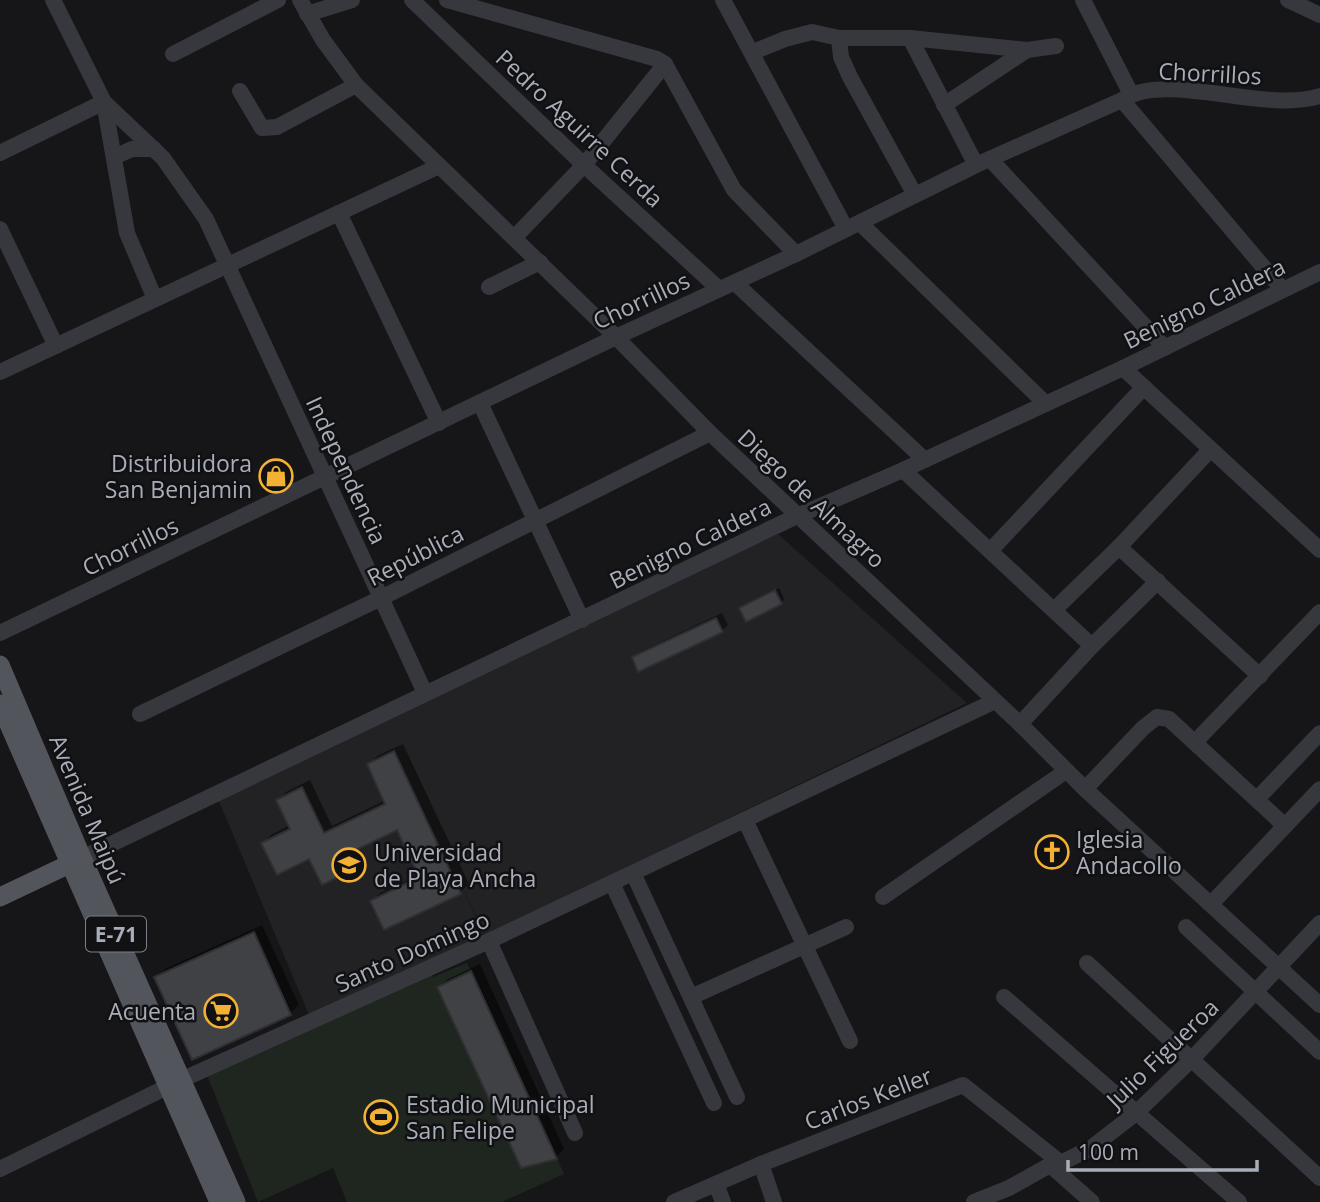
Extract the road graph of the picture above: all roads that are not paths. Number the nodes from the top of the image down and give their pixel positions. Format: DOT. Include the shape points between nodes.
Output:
graph roads {
  1 [pos="53,0"];
  2 [pos="278,0"];
  3 [pos="352,0"];
  4 [pos="412,0"];
  5 [pos="447,0"];
  6 [pos="723,0"];
  7 [pos="1083,0"];
  8 [pos="1288,0"];
  9 [pos="303,7"];
  10 [pos="1320,15"];
  11 [pos="839,38"];
  12 [pos="910,38"];
  13 [pos="1056,46"];
  14 [pos="1027,50"];
  15 [pos="753,52"];
  16 [pos="173,54"];
  17 [pos="665,64"];
  18 [pos="356,85"];
  19 [pos="240,91"];
  20 [pos="1320,96"];
  21 [pos="1127,97"];
  22 [pos="104,102"];
  23 [pos="944,106"];
  24 [pos="154,149"];
  25 [pos="0,153"];
  26 [pos="114,157"];
  27 [pos="983,162"];
  28 [pos="584,165"];
  29 [pos="439,166"];
  30 [pos="915,195"];
  31 [pos="339,213"];
  32 [pos="853,226"];
  33 [pos="0,229"];
  34 [pos="514,238"];
  35 [pos="796,254"];
  36 [pos="540,262"];
  37 [pos="228,265"];
  38 [pos="1318,278"];
  39 [pos="735,282"];
  40 [pos="489,287"];
  41 [pos="719,289"];
  42 [pos="1282,289"];
  43 [pos="155,299"];
  44 [pos="616,337"];
  45 [pos="56,346"];
  46 [pos="1165,348"];
  47 [pos="1123,368"];
  48 [pos="0,372"];
  49 [pos="1144,387"];
  50 [pos="480,403"];
  51 [pos="1046,404"];
  52 [pos="439,423"];
  53 [pos="710,433"];
  54 [pos="1210,450"];
  55 [pos="925,460"];
  56 [pos="904,470"];
  57 [pos="325,478"];
  58 [pos="797,516"];
  59 [pos="534,519"];
  60 [pos="1119,547"];
  61 [pos="1320,550"];
  62 [pos="990,551"];
  63 [pos="1158,581"];
  64 [pos="381,598"];
  65 [pos="1054,610"];
  66 [pos="1320,612"];
  67 [pos="582,620"];
  68 [pos="0,633"];
  69 [pos="1092,646"];
  70 [pos="0,665"];
  71 [pos="1260,676"];
  72 [pos="425,693"];
  73 [pos="995,701"];
  74 [pos="0,704"];
  75 [pos="140,714"];
  76 [pos="1020,724"];
  77 [pos="1320,733"];
  78 [pos="1196,741"];
  79 [pos="1066,771"];
  80 [pos="1085,789"];
  81 [pos="1320,789"];
  82 [pos="1257,799"];
  83 [pos="745,820"];
  84 [pos="1284,825"];
  85 [pos="75,861"];
  86 [pos="633,873"];
  87 [pos="612,883"];
  88 [pos="0,897"];
  89 [pos="883,897"];
  90 [pos="1211,904"];
  91 [pos="1320,923"];
  92 [pos="846,927"];
  93 [pos="1186,927"];
  94 [pos="489,941"];
  95 [pos="804,947"];
  96 [pos="1087,963"];
  97 [pos="1279,967"];
  98 [pos="1255,994"];
  99 [pos="691,997"];
  100 [pos="1004,997"];
  101 [pos="1320,1005"];
  102 [pos="850,1041"];
  103 [pos="1320,1052"];
  104 [pos="1191,1060"];
  105 [pos="175,1083"];
  106 [pos="737,1097"];
  107 [pos="714,1103"];
  108 [pos="1136,1112"];
  109 [pos="575,1133"];
  110 [pos="761,1164"];
  111 [pos="1055,1164"];
  112 [pos="0,1169"];
  113 [pos="1320,1178"];
  114 [pos="716,1184"];
  115 [pos="1012,1195"];
  116 [pos="219,1202"];
  117 [pos="236,1202"];
  118 [pos="674,1202"];
  119 [pos="723,1202"];
  120 [pos="774,1202"];
  121 [pos="974,1202"];
  122 [pos="1092,1202"];
  123 [pos="1239,1202"];
  1 -- 22 [label="street"];
  2 -- 16 [label="street"];
  3 -- 9 [label="street"];
  4 -- 28 [label="street, Pedro Aguirre Cerda"];
  5 -- 17 [label="street"];
  6 -- 15 [label="street"];
  7 -- 21 [label="street"];
  8 -- 10 [label="street"];
  9 -- 18 [label="street, Diego de Almagro"];
  11 -- 12 [label="street"];
  11 -- 15 [label="street" via="812,32"];
  11 -- 30 [label="street" via="850,77"];
  12 -- 14 [label="street"];
  12 -- 23 [label="street"];
  13 -- 14 [label="street"];
  14 -- 23 [label="street"];
  15 -- 32 [label="street"];
  17 -- 28 [label="street"];
  17 -- 35 [label="street" via="734,190"];
  18 -- 19 [label="street" via="277,127 262,128"];
  18 -- 29 [label="street, Diego de Almagro"];
  20 -- 21 [label="street, Chorrillos" via="1291,102 1170,89"];
  21 -- 27 [label="street, Chorrillos"];
  21 -- 42 [label="street"];
  22 -- 24 [label="street, Independencia"];
  22 -- 25 [label="street"];
  22 -- 26 [label="street"];
  23 -- 27 [label="street"];
  24 -- 26 [label="street" via="132,149"];
  24 -- 37 [label="street, Independencia" via="206,219"];
  26 -- 43 [label="street" via="127,233"];
  27 -- 30 [label="street, Chorrillos"];
  27 -- 46 [label="street"];
  28 -- 34 [label="street"];
  28 -- 41 [label="street, Pedro Aguirre Cerda"];
  29 -- 31 [label="street"];
  29 -- 34 [label="street, Diego de Almagro"];
  30 -- 32 [label="street, Chorrillos"];
  31 -- 37 [label="street"];
  31 -- 52 [label="street"];
  32 -- 35 [label="street, Chorrillos"];
  32 -- 51 [label="street"];
  33 -- 45 [label="street"];
  34 -- 36 [label="street, Diego de Almagro"];
  35 -- 39 [label="street, Chorrillos"];
  36 -- 40 [label="street"];
  36 -- 44 [label="street, Diego de Almagro"];
  37 -- 43 [label="street"];
  37 -- 57 [label="street, Independencia"];
  38 -- 42 [label="street, Benigno Caldera"];
  39 -- 41 [label="street, Chorrillos"];
  39 -- 55 [label="street"];
  41 -- 44 [label="street, Chorrillos"];
  42 -- 46 [label="street, Benigno Caldera"];
  43 -- 45 [label="street"];
  44 -- 50 [label="street, Chorrillos"];
  44 -- 53 [label="street, Diego de Almagro"];
  45 -- 48 [label="street"];
  46 -- 47 [label="street, Benigno Caldera"];
  47 -- 49 [label="street"];
  47 -- 51 [label="street, Benigno Caldera"];
  49 -- 54 [label="street"];
  49 -- 62 [label="street"];
  50 -- 52 [label="street, Chorrillos"];
  50 -- 59 [label="street"];
  51 -- 55 [label="street, Benigno Caldera"];
  52 -- 57 [label="street, Chorrillos"];
  53 -- 58 [label="street, Diego de Almagro"];
  53 -- 59 [label="street, República"];
  54 -- 60 [label="street"];
  54 -- 61 [label="street"];
  55 -- 56 [label="street, Benigno Caldera"];
  56 -- 58 [label="street, Benigno Caldera"];
  56 -- 62 [label="street"];
  57 -- 64 [label="street, Independencia"];
  57 -- 68 [label="street, Chorrillos"];
  58 -- 67 [label="street, Benigno Caldera"];
  58 -- 73 [label="street, Diego de Almagro"];
  59 -- 64 [label="street, República"];
  59 -- 67 [label="street"];
  60 -- 63 [label="street"];
  60 -- 65 [label="street"];
  62 -- 65 [label="street"];
  63 -- 69 [label="street"];
  63 -- 71 [label="street"];
  64 -- 72 [label="street, Independencia"];
  64 -- 75 [label="street, República"];
  65 -- 69 [label="street"];
  66 -- 71 [label="street"];
  67 -- 72 [label="street, Benigno Caldera"];
  69 -- 76 [label="street"];
  70 -- 85 [label="main road, Avenida Maipú / E-71"];
  71 -- 78 [label="street"];
  72 -- 85 [label="street, Benigno Caldera"];
  73 -- 76 [label="street, Diego de Almagro"];
  73 -- 83 [label="street, Santo Domingo"];
  74 -- 85 [label="main road, Avenida Maipú / E-71"];
  76 -- 79 [label="street, Diego de Almagro"];
  77 -- 82 [label="street"];
  78 -- 80 [label="street" via="1169,719 1157,717"];
  78 -- 82 [label="street"];
  79 -- 80 [label="street, Diego de Almagro"];
  79 -- 89 [label="street"];
  80 -- 90 [label="street, Diego de Almagro"];
  81 -- 84 [label="street"];
  82 -- 84 [label="street"];
  83 -- 86 [label="street, Santo Domingo"];
  83 -- 95 [label="street"];
  84 -- 90 [label="street"];
  85 -- 88 [label="main road"];
  85 -- 105 [label="main road, Avenida Maipú / E-71"];
  86 -- 87 [label="street, Santo Domingo"];
  86 -- 99 [label="street"];
  87 -- 94 [label="street, Santo Domingo"];
  87 -- 107 [label="street"];
  90 -- 97 [label="street, Diego de Almagro"];
  91 -- 97 [label="street, Julio Figueroa"];
  92 -- 95 [label="street"];
  93 -- 98 [label="street"];
  94 -- 105 [label="street, Santo Domingo"];
  94 -- 109 [label="street"];
  95 -- 99 [label="street"];
  95 -- 102 [label="street"];
  96 -- 104 [label="street"];
  97 -- 98 [label="street, Julio Figueroa"];
  97 -- 101 [label="street, Diego de Almagro"];
  98 -- 103 [label="street"];
  98 -- 104 [label="street, Julio Figueroa"];
  99 -- 106 [label="street"];
  100 -- 108 [label="street"];
  104 -- 108 [label="street, Julio Figueroa"];
  104 -- 113 [label="street"];
  105 -- 112 [label="street, Santo Domingo"];
  105 -- 116 [label="main road, Avenida Maipú / E-71"];
  105 -- 117 [label="main road, Avenida Maipú / E-71"];
  108 -- 111 [label="street, Julio Figueroa" via="1091,1147"];
  108 -- 123 [label="street"];
  110 -- 111 [label="street, Carlos Keller" via="963,1085"];
  110 -- 114 [label="street, Carlos Keller"];
  110 -- 120 [label="street"];
  111 -- 115 [label="street, Julio Figueroa"];
  111 -- 122 [label="street, Carlos Keller"];
  114 -- 118 [label="street, Carlos Keller"];
  114 -- 119 [label="street"];
  115 -- 121 [label="street, Julio Figueroa"];
}
